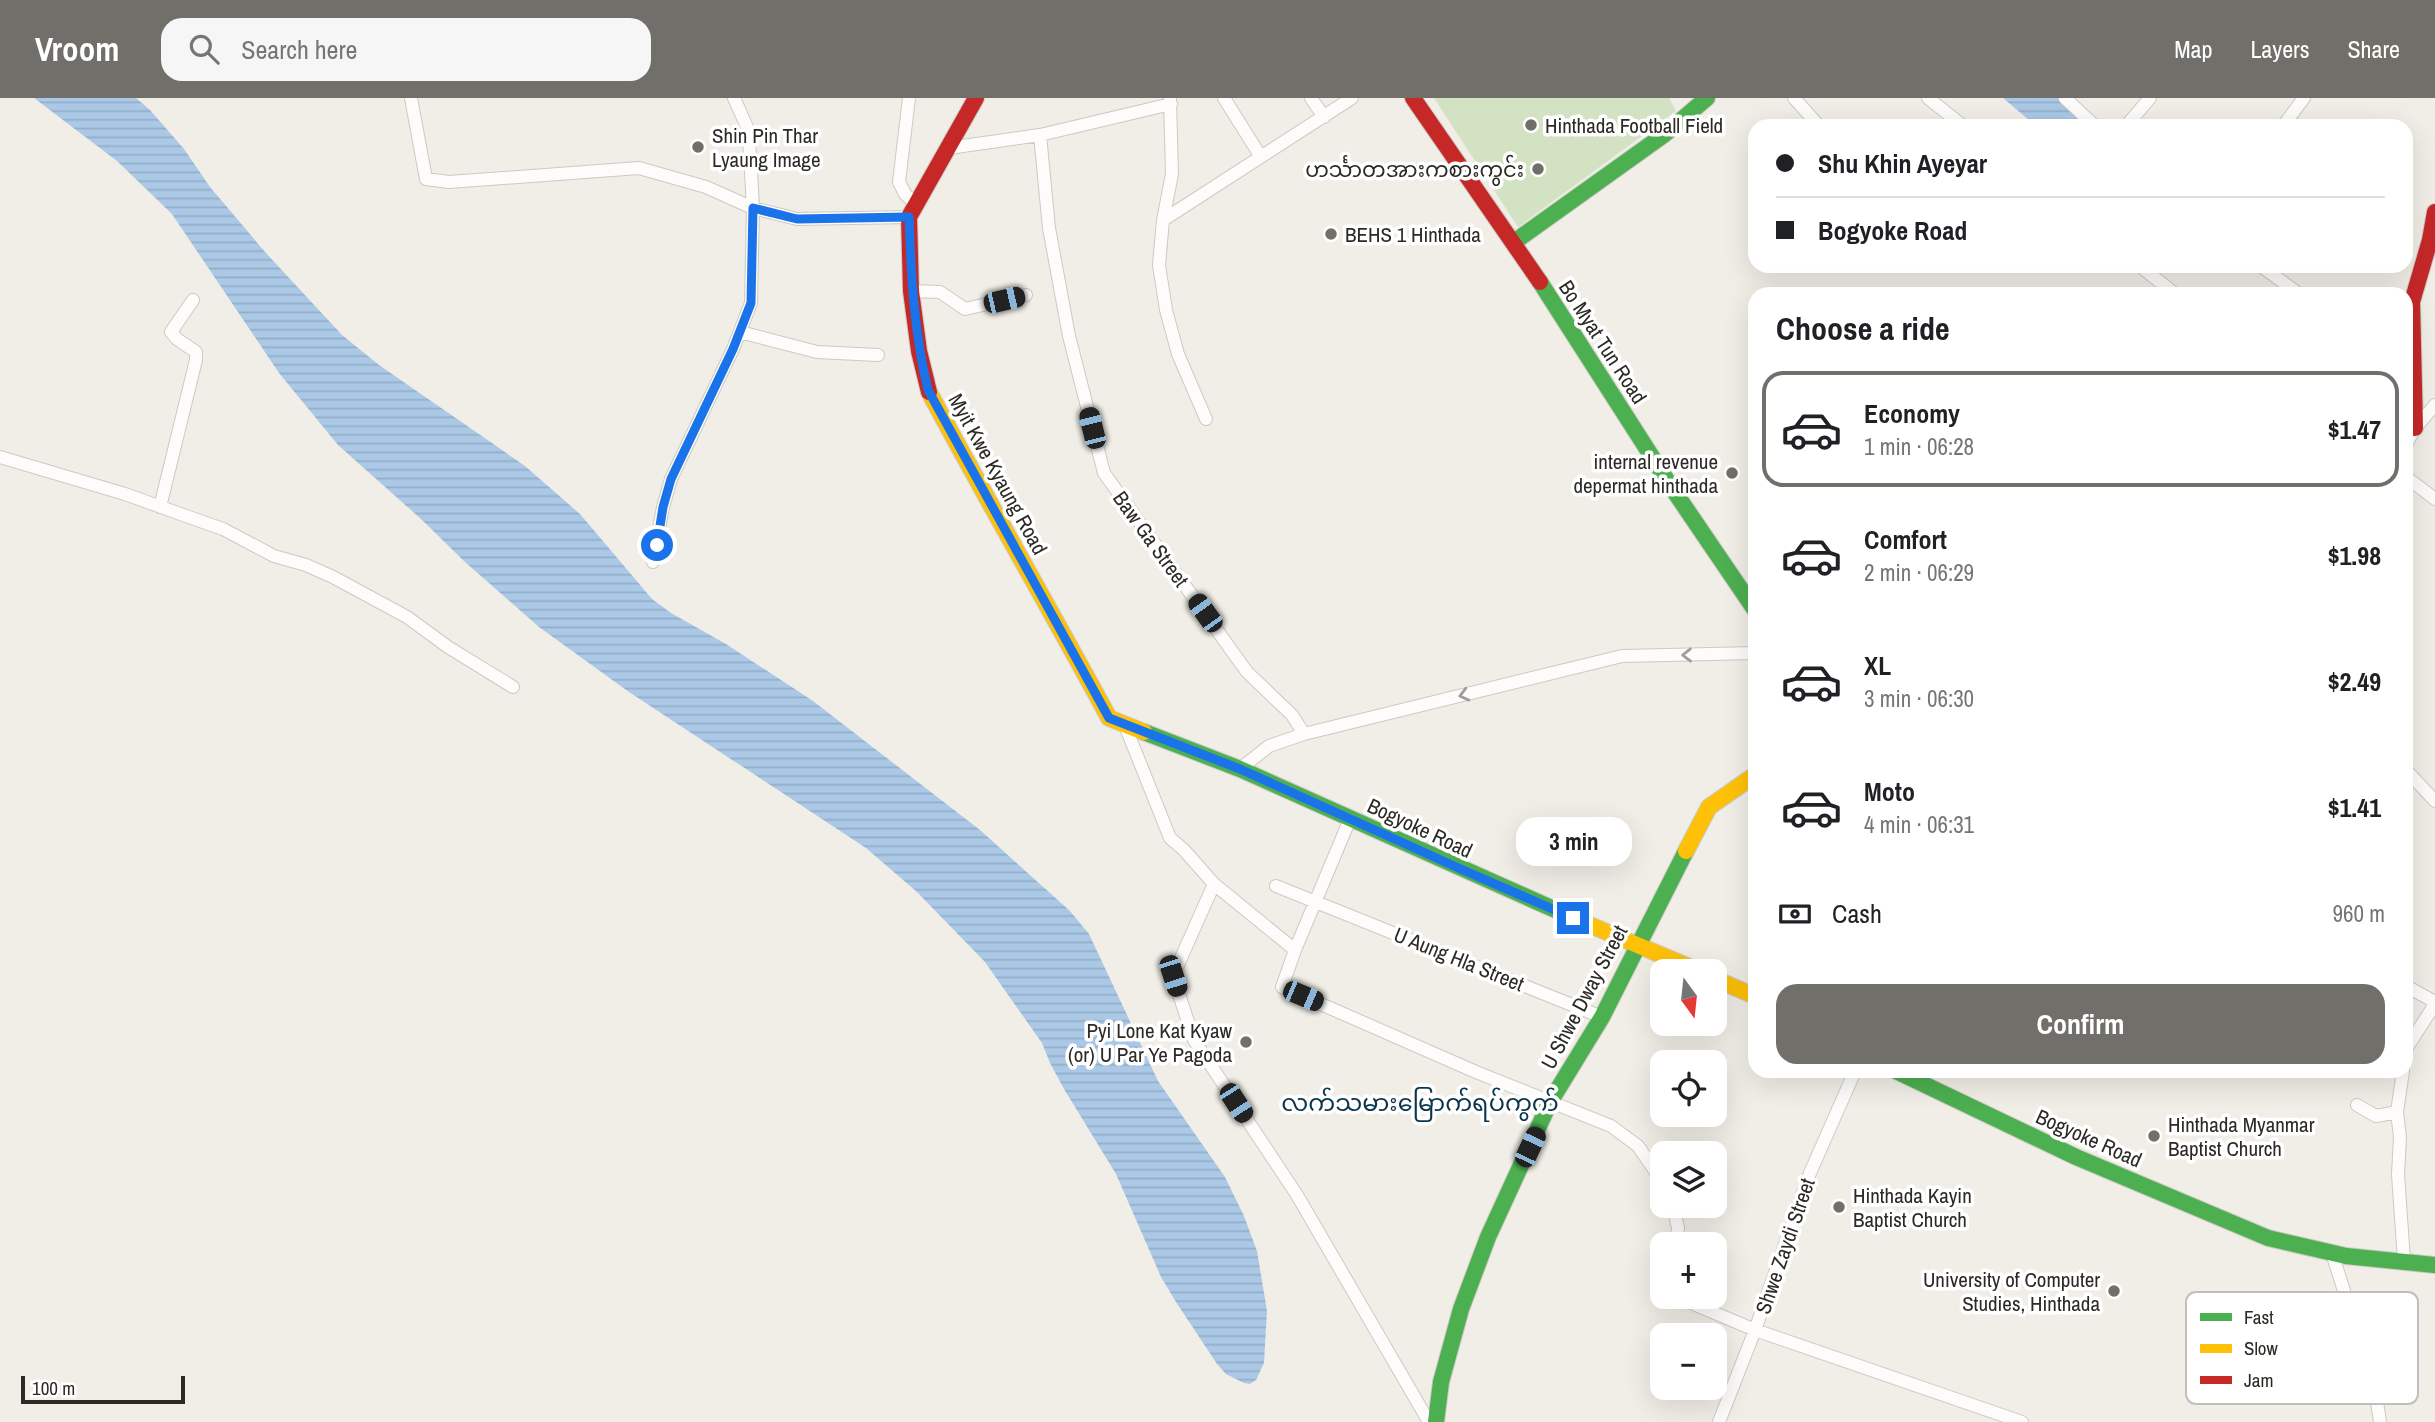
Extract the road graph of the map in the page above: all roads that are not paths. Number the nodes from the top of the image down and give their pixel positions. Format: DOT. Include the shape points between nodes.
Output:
graph roads {
  1 [pos="411,98"];
  2 [pos="734,98"];
  3 [pos="909,98"];
  4 [pos="976,98"];
  5 [pos="1224,98"];
  6 [pos="1311,98"];
  7 [pos="1353,98"];
  8 [pos="1413,98"];
  9 [pos="1707,98"];
  10 [pos="1794,98"];
  11 [pos="1928,98"];
  12 [pos="2064,98"];
  13 [pos="2150,98"];
  14 [pos="2304,98"];
  15 [pos="1171,101"];
  16 [pos="1324,117"];
  17 [pos="1813,119"];
  18 [pos="1954,119"];
  19 [pos="2087,119"];
  20 [pos="2132,119"];
  21 [pos="2288,119"];
  22 [pos="1040,135"];
  23 [pos="949,148"];
  24 [pos="1261,157"];
  25 [pos="753,208"];
  26 [pos="912,211"];
  27 [pos="2435,212"];
  28 [pos="1163,220"];
  29 [pos="1514,242"];
  30 [pos="2149,273"];
  31 [pos="2270,273"];
  32 [pos="2166,287"];
  33 [pos="2290,287"];
  34 [pos="911,291"];
  35 [pos="2413,293"];
  36 [pos="1026,295"];
  37 [pos="193,300"];
  38 [pos="740,332"];
  39 [pos="878,355"];
  40 [pos="2413,387"];
  41 [pos="2435,405"];
  42 [pos="1206,419"];
  43 [pos="2415,428"];
  44 [pos="2413,432"];
  45 [pos="0,457"];
  46 [pos="2413,482"];
  47 [pos="2435,499"];
  48 [pos="160,507"];
  49 [pos="653,562"];
  50 [pos="1748,596"];
  51 [pos="1748,653"];
  52 [pos="513,687"];
  53 [pos="1124,723"];
  54 [pos="1304,734"];
  55 [pos="1240,769"];
  56 [pos="2413,777"];
  57 [pos="1748,780"];
  58 [pos="2435,801"];
  59 [pos="1350,819"];
  60 [pos="1214,884"];
  61 [pos="1276,886"];
  62 [pos="1316,901"];
  63 [pos="1637,944"];
  64 [pos="1295,950"];
  65 [pos="1671,959"];
  66 [pos="1727,984"];
  67 [pos="2413,990"];
  68 [pos="1748,993"];
  69 [pos="2435,1003"];
  70 [pos="1602,1017"];
  71 [pos="2413,1038"];
  72 [pos="1852,1078"];
  73 [pos="1911,1078"];
  74 [pos="2402,1078"];
  75 [pos="1550,1102"];
  76 [pos="2357,1105"];
  77 [pos="2397,1112"];
  78 [pos="1650,1164"];
  79 [pos="2332,1253"];
  80 [pos="2404,1261"];
  81 [pos="2435,1265"];
  82 [pos="2344,1292"];
  83 [pos="1705,1309"];
  84 [pos="1755,1331"];
  85 [pos="2377,1404"];
  86 [pos="1429,1422"];
  87 [pos="1436,1422"];
  88 [pos="1719,1422"];
  89 [pos="2022,1422"];
  90 [pos="2380,1422"];
  1 -- 25 [label="street" via="426,179 449,182 639,168 706,187"];
  2 -- 25 [label="street" via="747,127"];
  3 -- 26 [label="street" via="899,182"];
  4 -- 23 [label="main road"];
  5 -- 24 [label="street"];
  6 -- 16 [label="street"];
  7 -- 16 [label="street"];
  8 -- 29 [label="main road, Bo Myat Tun Road"];
  9 -- 29 [label="main road" via="1665,134"];
  10 -- 17 [label="street"];
  11 -- 18 [label="street"];
  12 -- 19 [label="street"];
  13 -- 20 [label="street"];
  14 -- 21 [label="street"];
  15 -- 22 [label="street"];
  15 -- 28 [label="street" via="1172,174"];
  16 -- 24 [label="street"];
  22 -- 23 [label="street"];
  22 -- 54 [label="street, Baw Ga Street" via="1049,228 1069,336 1104,473 1247,672 1292,715"];
  23 -- 26 [label="main road"];
  24 -- 28 [label="street"];
  25 -- 26 [label="street" via="797,219"];
  25 -- 38 [label="street" via="751,303"];
  26 -- 34 [label="main road, Myit Kwe Kyaung Road"];
  27 -- 35 [label="main road"];
  28 -- 42 [label="street" via="1159,265 1166,310 1178,354"];
  29 -- 50 [label="main road, Bo Myat Tun Road" via="1672,488"];
  30 -- 32 [label="street"];
  31 -- 33 [label="street"];
  34 -- 36 [label="street" via="940,292 965,309"];
  34 -- 53 [label="main road, Myit Kwe Kyaung Road" via="928,390 1109,718"];
  37 -- 48 [label="street" via="171,332 196,352 196,360"];
  38 -- 39 [label="street" via="817,352"];
  38 -- 49 [label="street" via="671,479"];
  40 -- 43 [label="main road"];
  41 -- 43 [label="street"];
  43 -- 44 [label="street"];
  45 -- 48 [label="street"];
  46 -- 47 [label="street"];
  48 -- 52 [label="street" via="334,577 407,617"];
  51 -- 54 [label="street, one-way" via="1622,656"];
  53 -- 55 [label="main road, Bogyoke Road"];
  53 -- 60 [label="street" via="1170,838"];
  54 -- 55 [label="street" via="1269,746"];
  55 -- 59 [label="main road, Bogyoke Road"];
  56 -- 58 [label="street"];
  57 -- 63 [label="main road, U Shwe Dway Street" via="1709,807"];
  59 -- 62 [label="street"];
  59 -- 63 [label="main road, Bogyoke Road"];
  60 -- 64 [label="street"];
  60 -- 86 [label="street" via="1173,976 1194,1040 1297,1195"];
  61 -- 62 [label="street, U Aung Hla Street"];
  62 -- 64 [label="street"];
  62 -- 70 [label="street, U Aung Hla Street"];
  63 -- 65 [label="main road, Bogyoke Road"];
  63 -- 70 [label="main road, U Shwe Dway Street"];
  64 -- 75 [label="street" via="1282,987"];
  66 -- 68 [label="main road"];
  67 -- 69 [label="street"];
  69 -- 71 [label="street"];
  70 -- 75 [label="main road, U Shwe Dway Street"];
  72 -- 84 [label="street, Shwe Zaydi Street" via="1810,1172"];
  73 -- 79 [label="main road, Bogyoke Road" via="2076,1157 2268,1238"];
  74 -- 77 [label="street"];
  75 -- 78 [label="street" via="1611,1126 1637,1146"];
  75 -- 87 [label="main road, U Shwe Dway Street" via="1488,1237 1461,1309 1441,1382"];
  76 -- 77 [label="street" via="2376,1116"];
  77 -- 80 [label="street"];
  79 -- 80 [label="main road, Bogyoke Road"];
  79 -- 82 [label="street"];
  80 -- 81 [label="main road, Bogyoke Road"];
  83 -- 84 [label="street"];
  84 -- 88 [label="street, Shwe Zaydi Street"];
  84 -- 89 [label="street"];
  85 -- 90 [label="street"];
}
